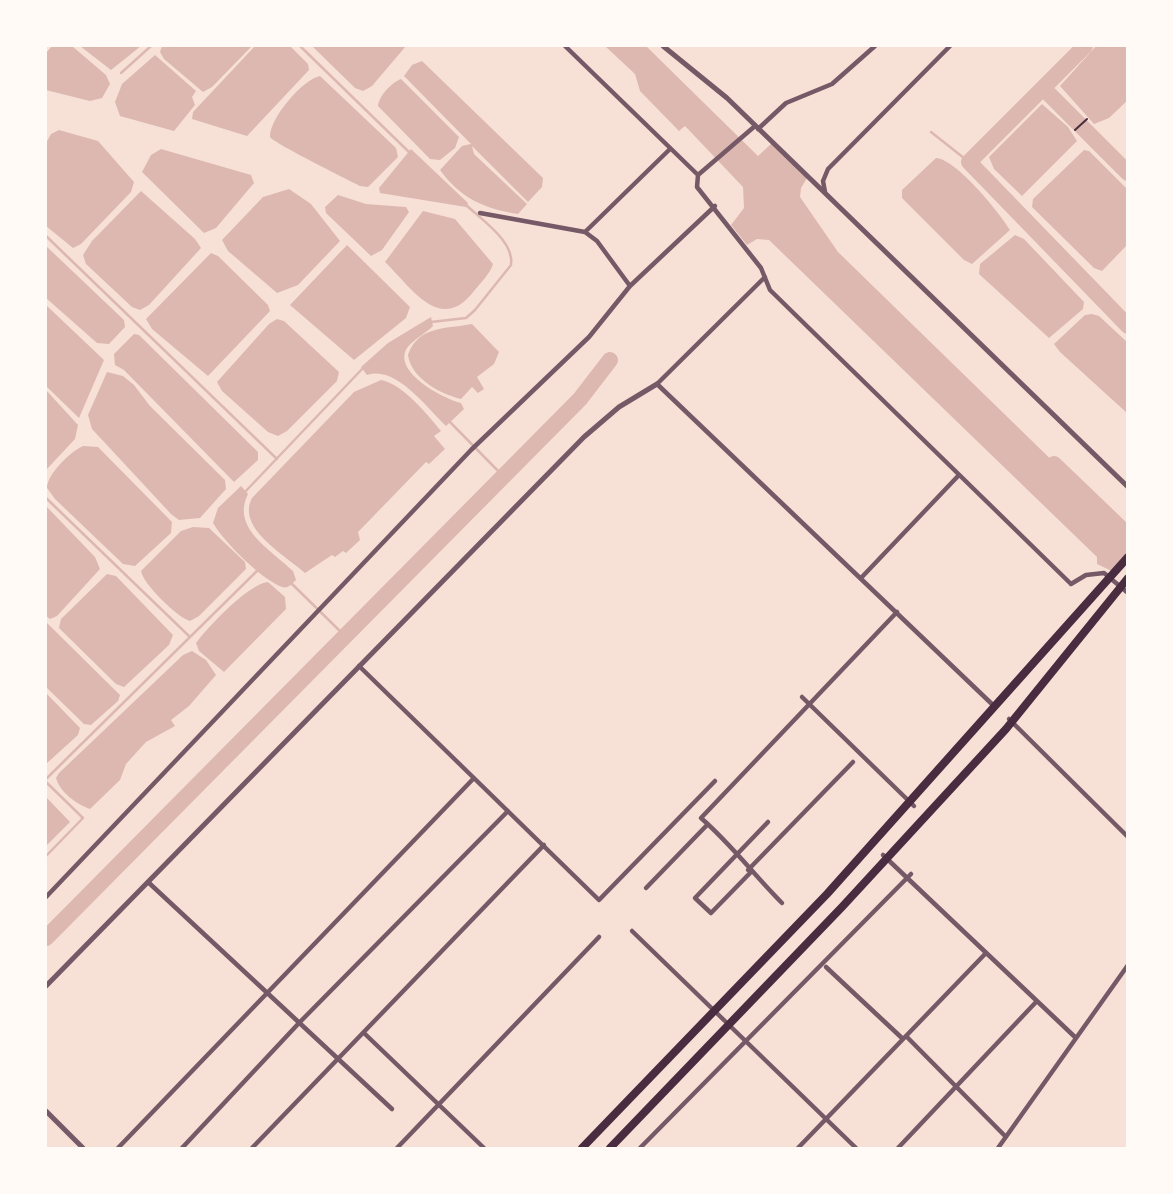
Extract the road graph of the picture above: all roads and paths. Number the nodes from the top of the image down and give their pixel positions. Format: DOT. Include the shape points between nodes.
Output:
graph roads {
  1 [pos="565,46"];
  2 [pos="663,46"];
  3 [pos="875,46"];
  4 [pos="950,46"];
  5 [pos="1087,119"];
  6 [pos="756,127"];
  7 [pos="1075,130"];
  8 [pos="670,149"];
  9 [pos="698,176"];
  10 [pos="827,195"];
  11 [pos="715,206"];
  12 [pos="480,213"];
  13 [pos="585,232"];
  14 [pos="765,276"];
  15 [pos="630,286"];
  16 [pos="657,384"];
  17 [pos="959,475"];
  18 [pos="1128,487"];
  19 [pos="1128,557"];
  20 [pos="861,578"];
  21 [pos="1128,578"];
  22 [pos="1128,593"];
  23 [pos="897,612"];
  24 [pos="359,666"];
  25 [pos="802,697"];
  26 [pos="995,707"];
  27 [pos="1009,719"];
  28 [pos="853,762"];
  29 [pos="474,778"];
  30 [pos="715,781"];
  31 [pos="914,806"];
  32 [pos="508,811"];
  33 [pos="768,822"];
  34 [pos="708,824"];
  35 [pos="1128,837"];
  36 [pos="544,845"];
  37 [pos="739,853"];
  38 [pos="883,855"];
  39 [pos="749,871"];
  40 [pos="911,874"];
  41 [pos="148,882"];
  42 [pos="646,888"];
  43 [pos="46,897"];
  44 [pos="782,903"];
  45 [pos="632,931"];
  46 [pos="599,937"];
  47 [pos="986,953"];
  48 [pos="1128,965"];
  49 [pos="826,967"];
  50 [pos="46,986"];
  51 [pos="267,992"];
  52 [pos="1037,1001"];
  53 [pos="299,1023"];
  54 [pos="364,1033"];
  55 [pos="904,1037"];
  56 [pos="1076,1038"];
  57 [pos="338,1059"];
  58 [pos="957,1087"];
  59 [pos="439,1105"];
  60 [pos="391,1109"];
  61 [pos="46,1111"];
  62 [pos="826,1119"];
  63 [pos="1006,1137"];
  64 [pos="83,1149"];
  65 [pos="118,1149"];
  66 [pos="181,1149"];
  67 [pos="252,1149"];
  68 [pos="397,1149"];
  69 [pos="484,1149"];
  70 [pos="582,1149"];
  71 [pos="610,1149"];
  72 [pos="640,1149"];
  73 [pos="798,1149"];
  74 [pos="856,1149"];
  75 [pos="898,1149"];
  76 [pos="998,1149"];
  1 -- 8 [label="street"];
  2 -- 6 [label="street"];
  3 -- 6 [label="street" via="832,84 786,103"];
  4 -- 10 [label="street" via="828,169 823,181"];
  5 -- 7 [label="path"];
  6 -- 9 [label="street"];
  6 -- 10 [label="street"];
  8 -- 9 [label="street"];
  8 -- 13 [label="street"];
  9 -- 11 [label="street" via="697,187"];
  10 -- 18 [label="street"];
  11 -- 14 [label="street"];
  11 -- 15 [label="street"];
  12 -- 13 [label="street"];
  13 -- 15 [label="street"];
  14 -- 16 [label="street"];
  14 -- 17 [label="street" via="770,290"];
  15 -- 43 [label="street" via="589,337 471,450"];
  16 -- 20 [label="street"];
  16 -- 24 [label="street" via="619,407 584,437"];
  17 -- 20 [label="street"];
  17 -- 22 [label="street" via="1070,584 1086,575 1104,573"];
  19 -- 26 [label="highway"];
  20 -- 23 [label="street"];
  21 -- 71 [label="highway" via="1006,729"];
  23 -- 26 [label="street"];
  23 -- 34 [label="street" via="701,818"];
  24 -- 29 [label="street"];
  24 -- 41 [label="street"];
  25 -- 31 [label="street"];
  26 -- 70 [label="highway" via="827,894"];
  27 -- 35 [label="street"];
  28 -- 39 [label="street"];
  29 -- 32 [label="street"];
  29 -- 51 [label="street"];
  30 -- 36 [label="street" via="600,900"];
  32 -- 36 [label="street"];
  32 -- 53 [label="street"];
  33 -- 37 [label="street"];
  34 -- 37 [label="street"];
  34 -- 42 [label="street"];
  36 -- 54 [label="street"];
  37 -- 39 [label="street"];
  37 -- 39 [label="street" via="695,898 711,913"];
  38 -- 47 [label="street"];
  39 -- 44 [label="street"];
  40 -- 72 [label="street"];
  41 -- 50 [label="street"];
  41 -- 51 [label="street"];
  45 -- 62 [label="street"];
  46 -- 59 [label="street"];
  47 -- 52 [label="street"];
  47 -- 55 [label="street"];
  48 -- 56 [label="street"];
  49 -- 55 [label="street"];
  51 -- 53 [label="street"];
  51 -- 65 [label="street"];
  52 -- 56 [label="street"];
  52 -- 58 [label="street"];
  53 -- 57 [label="street"];
  53 -- 66 [label="street"];
  54 -- 57 [label="street"];
  54 -- 59 [label="street"];
  55 -- 58 [label="street"];
  55 -- 62 [label="street"];
  56 -- 63 [label="street"];
  57 -- 60 [label="street"];
  57 -- 67 [label="street"];
  58 -- 63 [label="street"];
  58 -- 75 [label="street"];
  59 -- 68 [label="street"];
  59 -- 69 [label="street"];
  61 -- 64 [label="street"];
  62 -- 73 [label="street"];
  62 -- 74 [label="street"];
  63 -- 76 [label="street"];
}
